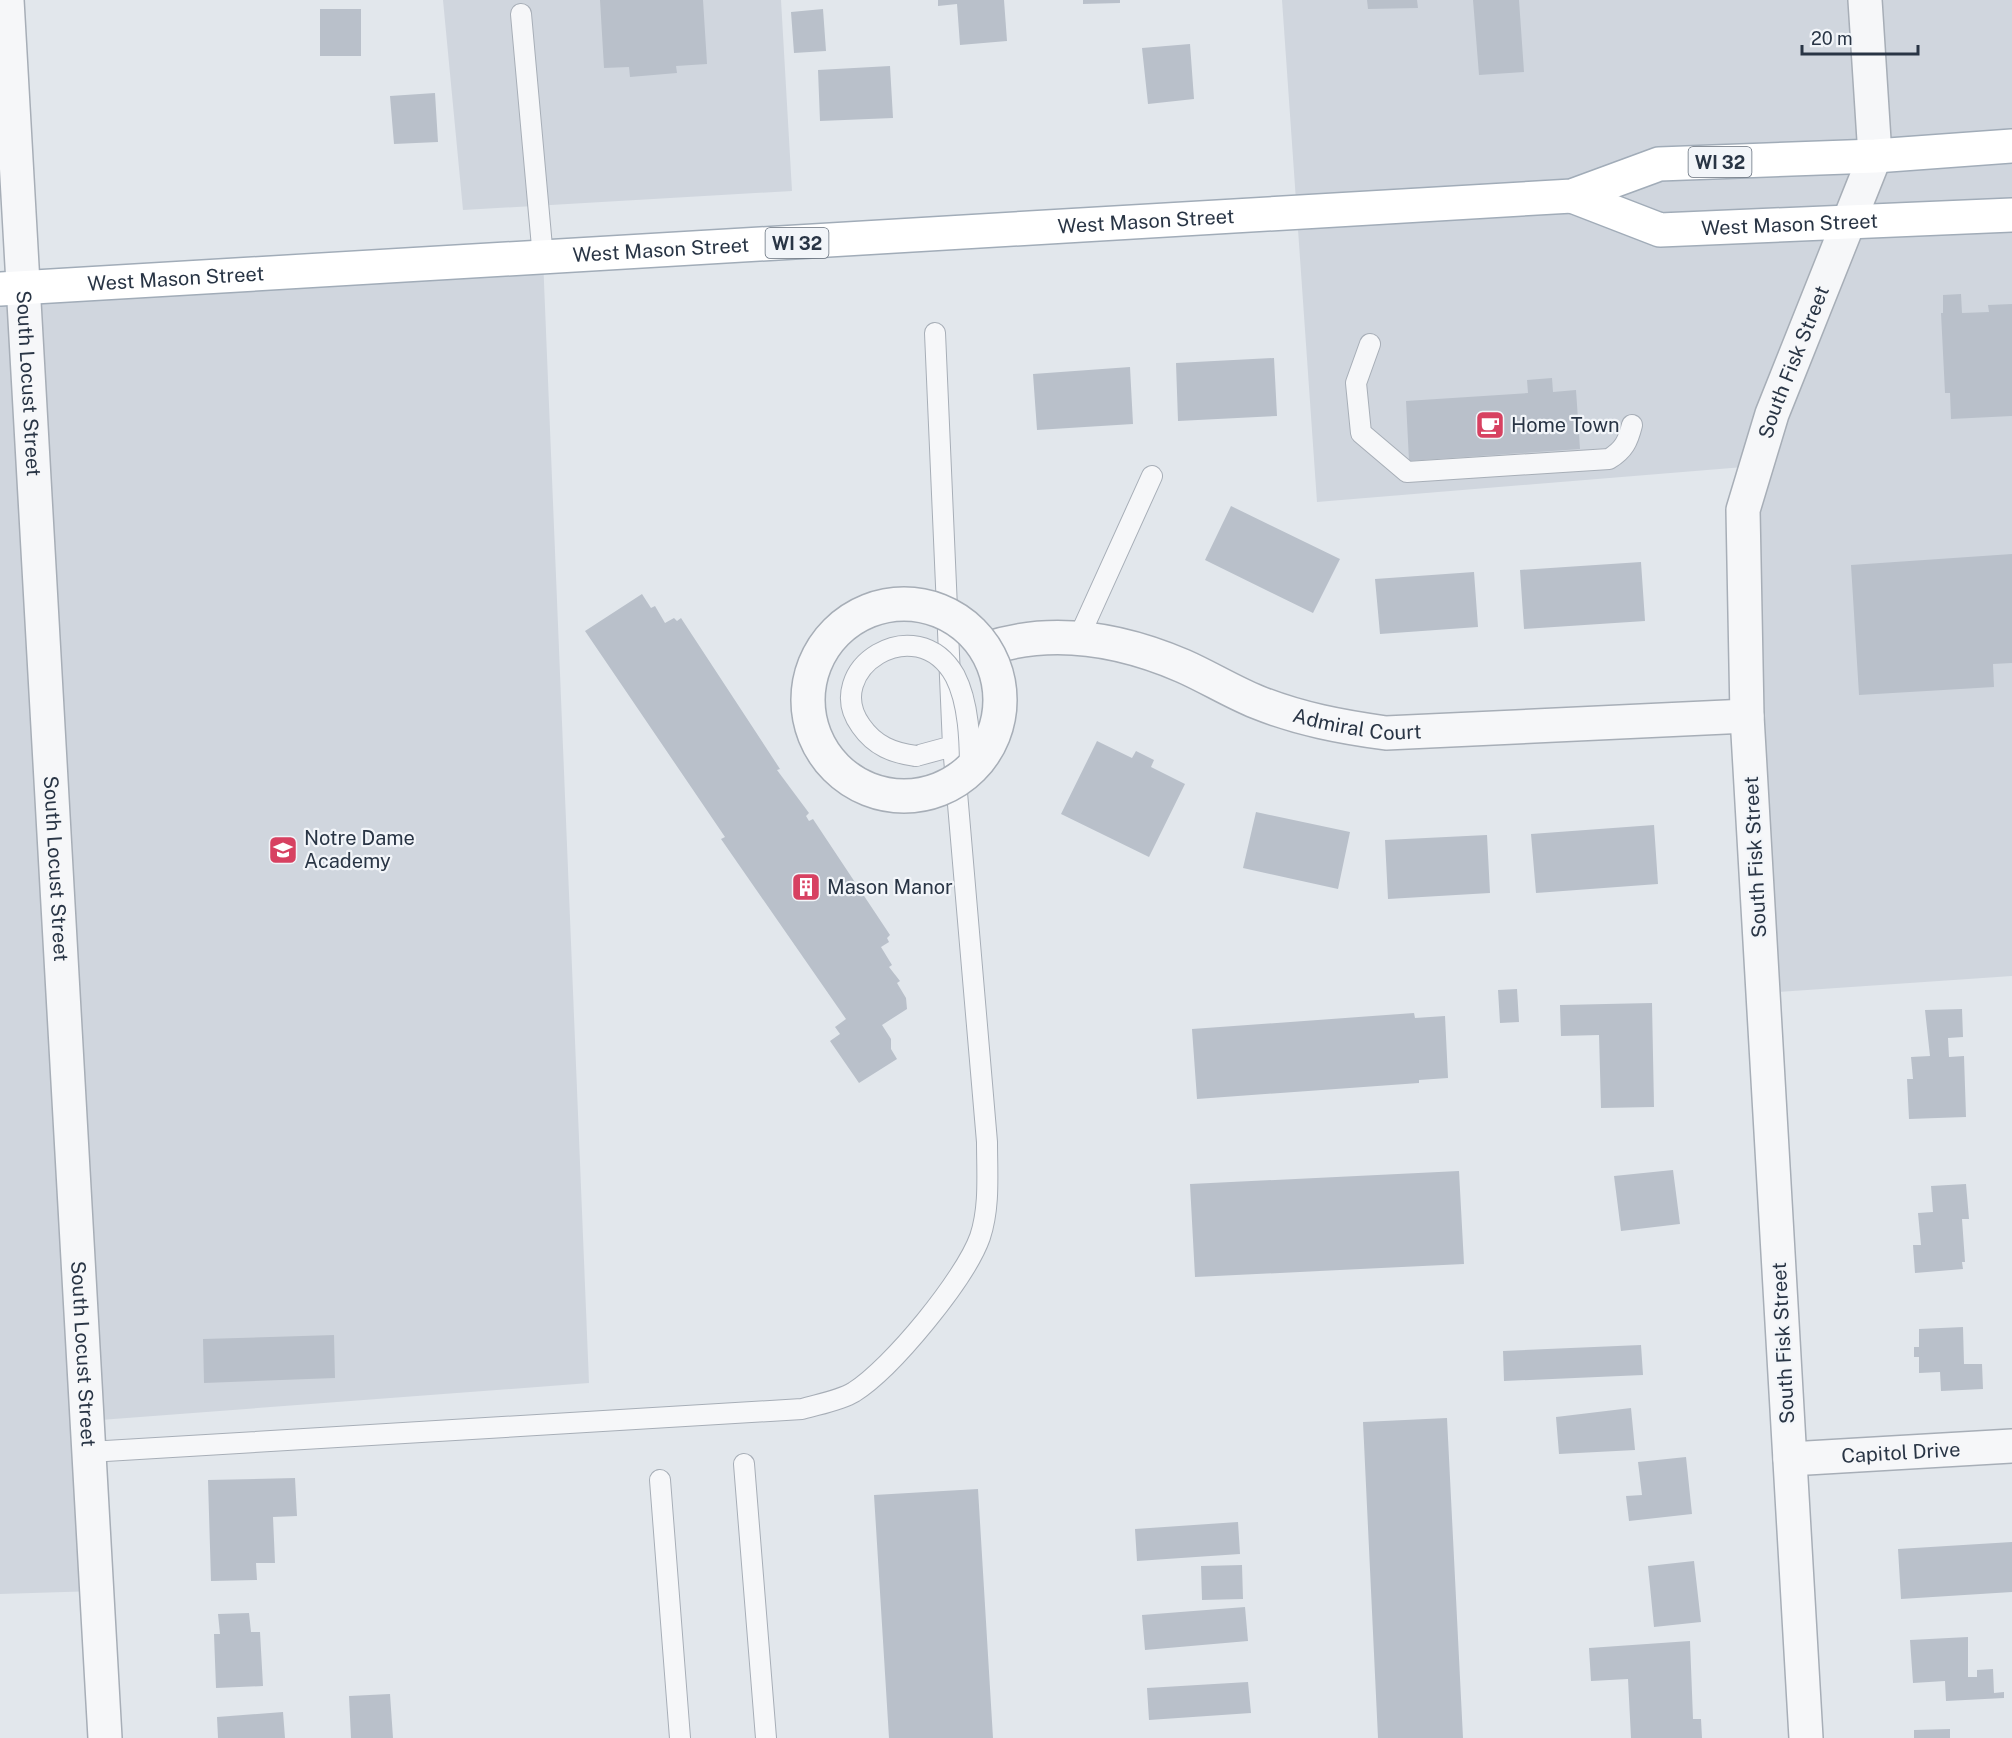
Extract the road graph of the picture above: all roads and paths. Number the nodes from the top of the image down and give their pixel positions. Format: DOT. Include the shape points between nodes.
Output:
graph roads {
  1 [pos="7,0"];
  2 [pos="1865,0"];
  3 [pos="521,14"];
  4 [pos="2012,146"];
  5 [pos="1875,156"];
  6 [pos="8,167"];
  7 [pos="1572,196"];
  8 [pos="2012,215"];
  9 [pos="1848,223"];
  10 [pos="543,258"];
  11 [pos="11,288"];
  12 [pos="935,333"];
  13 [pos="1370,344"];
  14 [pos="1632,425"];
  15 [pos="1152,476"];
  16 [pos="1079,636"];
  17 [pos="1001,644"];
  18 [pos="1747,716"];
  19 [pos="961,759"];
  20 [pos="2012,1446"];
  21 [pos="89,1452"];
  22 [pos="1790,1459"];
  23 [pos="744,1464"];
  24 [pos="660,1480"];
  25 [pos="105,1738"];
  26 [pos="680,1738"];
  27 [pos="766,1738"];
  28 [pos="1806,1738"];
  1 -- 6 [label="street, South Locust Street"];
  2 -- 5 [label="street, South Fisk Street"];
  3 -- 10 [label="lane"];
  4 -- 5 [label="main road, West Mason Street / WI 32"];
  5 -- 7 [label="main road, West Mason Street / WI 32" via="1659,164"];
  5 -- 9 [label="street, South Fisk Street"];
  6 -- 11 [label="street, South Locust Street"];
  7 -- 9 [label="main road, West Mason Street / WI 32" via="1660,230"];
  7 -- 10 [label="main road, West Mason Street / WI 32"];
  8 -- 9 [label="main road, West Mason Street / WI 32"];
  9 -- 18 [label="street, South Fisk Street" via="1772,414 1743,510"];
  10 -- 11 [label="main road, West Mason Street / WI 32"];
  11 -- 21 [label="street, South Locust Street"];
  12 -- 19 [label="lane"];
  13 -- 14 [label="lane" via="1356,383 1361,433 1407,472 1609,459 1629,440"];
  15 -- 16 [label="lane"];
  16 -- 17 [label="street, Admiral Court"];
  16 -- 18 [label="street, Admiral Court" via="1137,649 1258,703 1328,725 1386,733"];
  17 -- 19 [label="street, bridge" via="1000,712 990,745"];
  17 -- 19 [label="street, bridge" via="940,610 909,603 879,606 851,619 828,640 813,666 806,697 810,728 823,755 846,779 877,794 909,797 942,789"];
  18 -- 22 [label="street, South Fisk Street"];
  19 -- 19 [label="lane, bridge" via="964,711 955,677 941,659 928,648 912,645 896,646 866,663 852,687 852,703 858,721 877,743 895,753"];
  19 -- 21 [label="lane" via="987,1142 987,1203 980,1236 965,1269 929,1317 875,1376 853,1393 802,1409"];
  20 -- 22 [label="street, Capitol Drive"];
  21 -- 25 [label="street, South Locust Street"];
  22 -- 28 [label="street, South Fisk Street"];
  23 -- 27 [label="lane"];
  24 -- 26 [label="lane"];
}
